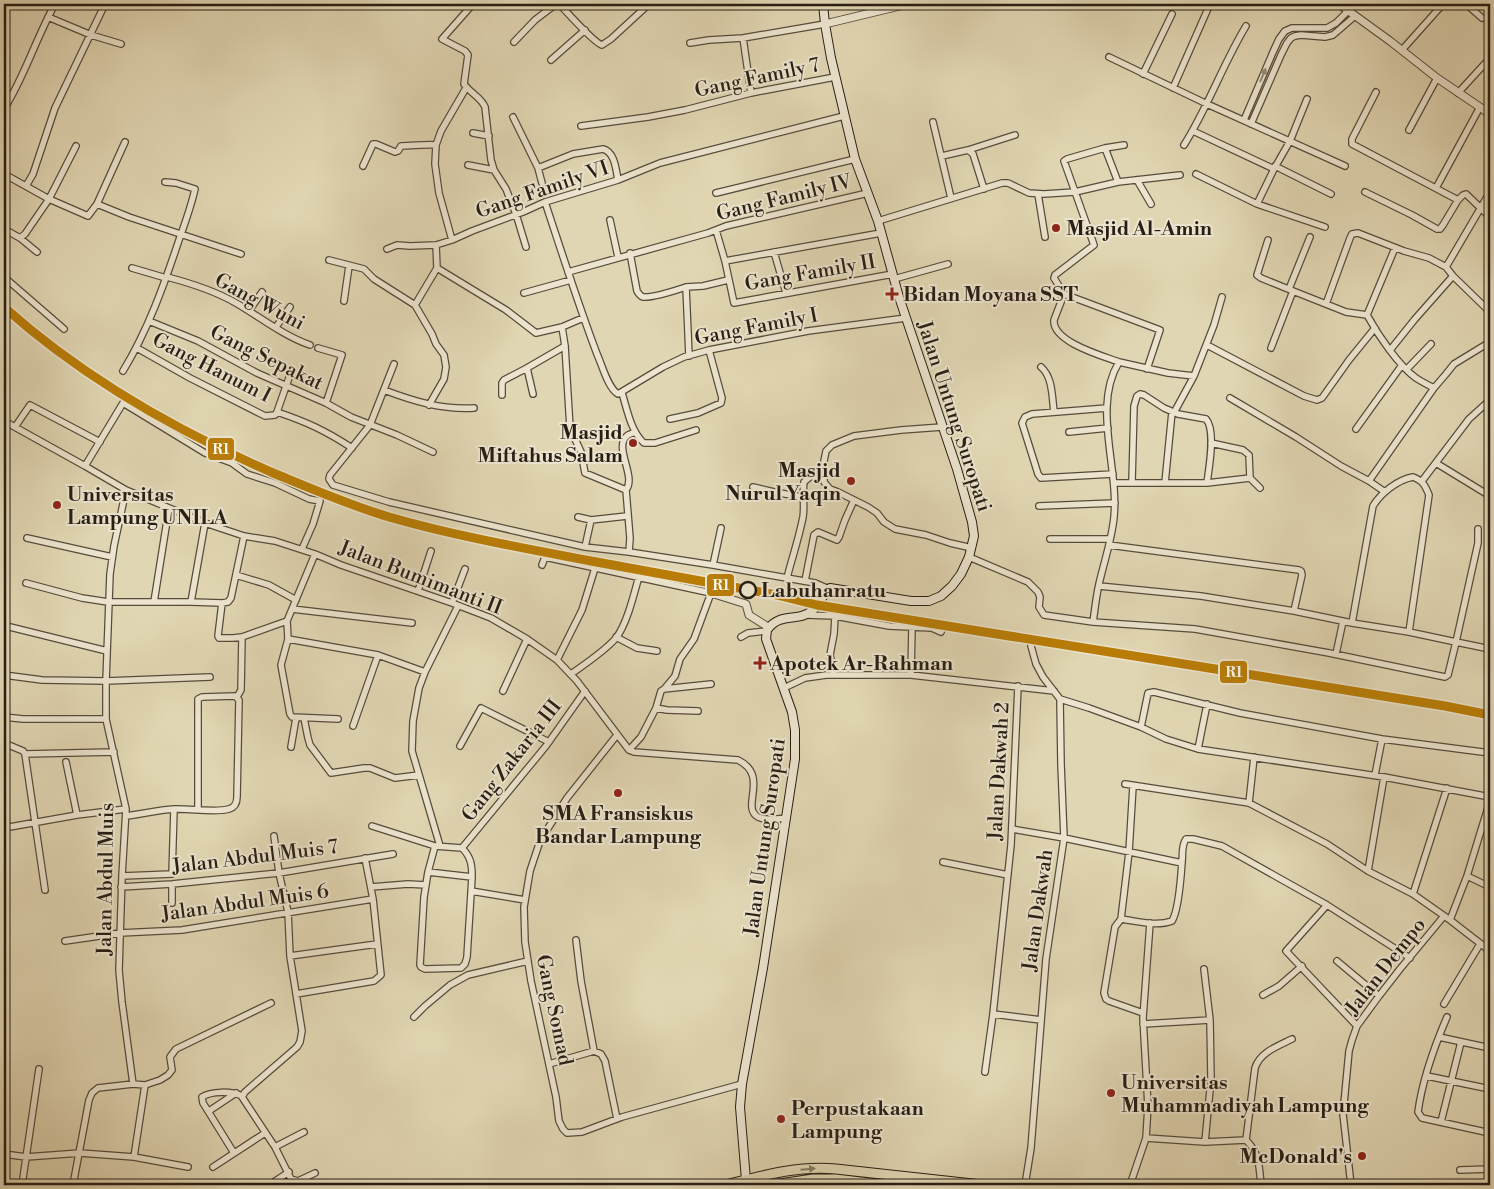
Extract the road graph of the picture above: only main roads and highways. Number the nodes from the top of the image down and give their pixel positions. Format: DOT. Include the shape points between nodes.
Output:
graph roads {
  1 [pos="823,4"];
  2 [pos="746,1180"];
  3 [pos="927,1182"];
  4 [pos="726,1185"];
  5 [pos="773,1185"];
  6 [pos="886,1185"];
  7 [pos="982,1185"];
  1 -- 2 [label="main road, Jalan Untung Suropati" via="835,77 855,158 957,469 974,536 961,574 941,596 930,601 829,589 815,608 804,615 780,619 767,629 766,639 792,712 794,758 742,1084 740,1107"];
  2 -- 3 [label="highway, one-way" via="814,1168"];
  2 -- 4 [label="highway"];
  3 -- 7 [label="highway"];
  5 -- 6 [label="highway" via="820,1179"];
}
